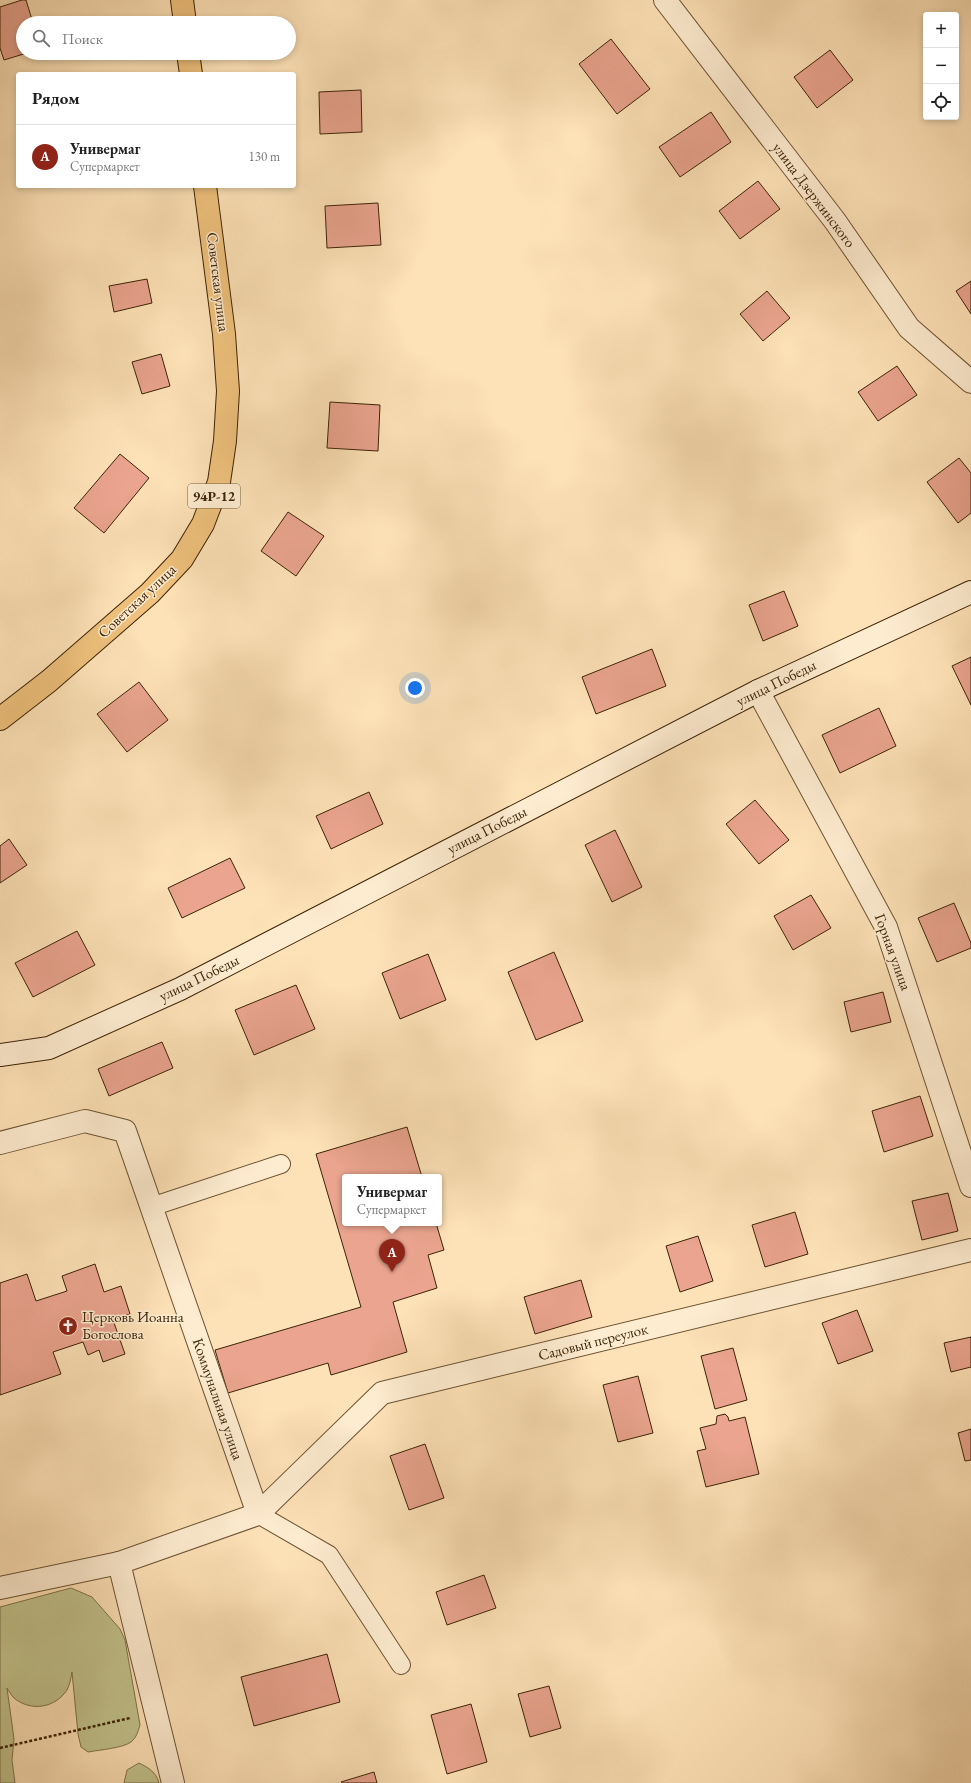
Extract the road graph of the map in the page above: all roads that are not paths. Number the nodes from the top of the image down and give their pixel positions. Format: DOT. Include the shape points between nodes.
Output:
graph roads {
  1 [pos="182,0"];
  2 [pos="665,0"];
  3 [pos="184,16"];
  4 [pos="189,60"];
  5 [pos="191,72"];
  6 [pos="206,188"];
  7 [pos="971,382"];
  8 [pos="971,592"];
  9 [pos="758,691"];
  10 [pos="0,719"];
  11 [pos="0,1055"];
  12 [pos="0,1143"];
  13 [pos="281,1164"];
  14 [pos="971,1186"];
  15 [pos="151,1207"];
  16 [pos="971,1250"];
  17 [pos="258,1514"];
  18 [pos="119,1563"];
  19 [pos="0,1588"];
  20 [pos="401,1665"];
  21 [pos="173,1783"];
  1 -- 3 [label="main road"];
  2 -- 7 [label="street, улица Дзержинского" via="835,221 909,328"];
  4 -- 5 [label="main road"];
  6 -- 10 [label="main road, Советская улица / 94Р-12" via="224,334 228,391 219,482 203,524 182,559 150,593 50,681"];
  8 -- 9 [label="street, улица Победы"];
  9 -- 11 [label="street, улица Победы" via="180,989 49,1048"];
  9 -- 14 [label="street, Горная улица" via="886,927"];
  12 -- 15 [label="street, Коммунальная улица" via="85,1121 125,1130"];
  13 -- 15 [label="lane"];
  15 -- 17 [label="street, Коммунальная улица"];
  16 -- 17 [label="street, Садовый переулок" via="382,1394"];
  17 -- 18 [label="street"];
  17 -- 20 [label="lane" via="328,1555"];
  18 -- 19 [label="street"];
  18 -- 21 [label="street"];
}
